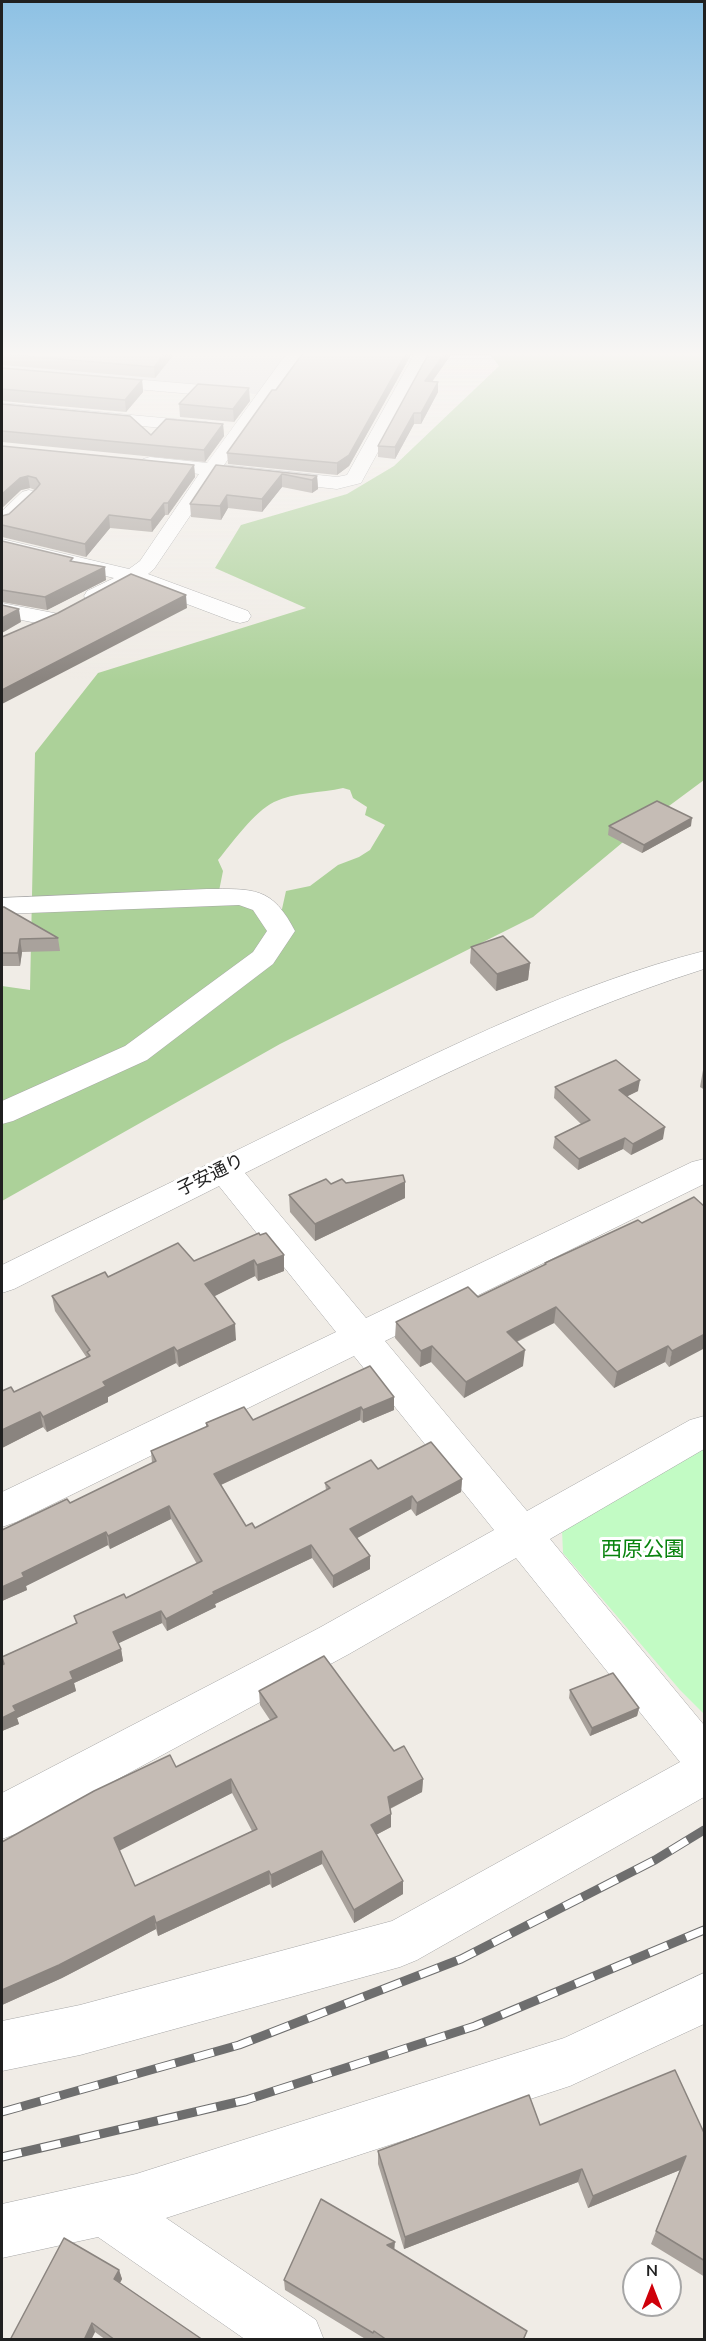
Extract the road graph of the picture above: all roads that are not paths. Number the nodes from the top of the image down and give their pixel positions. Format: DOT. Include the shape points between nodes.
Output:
graph roads {
  1 [pos="143,462"];
  2 [pos="217,462"];
  3 [pos="363,462"];
  4 [pos="212,469"];
  5 [pos="29,496"];
  6 [pos="2,521"];
  7 [pos="2,545"];
  8 [pos="133,576"];
  9 [pos="2,610"];
  10 [pos="240,616"];
  11 [pos="51,619"];
  12 [pos="21,633"];
  13 [pos="2,906"];
  14 [pos="705,960"];
  15 [pos="2,1113"];
  16 [pos="224,1170"];
  17 [pos="705,1170"];
  18 [pos="2,1280"];
  19 [pos="361,1336"];
  20 [pos="705,1431"];
  21 [pos="2,1509"];
  22 [pos="522,1536"];
  23 [pos="705,1758"];
  24 [pos="705,1773"];
  25 [pos="2,1817"];
  26 [pos="705,1998"];
  27 [pos="2,2046"];
  28 [pos="103,2208"];
  29 [pos="2,2231"];
  30 [pos="296,2340"];
  1 -- 4 [label="street"];
  2 -- 4 [label="street"];
  3 -- 4 [label="street" via="354,479 337,483"];
  4 -- 8 [label="street" via="147,565"];
  5 -- 6 [label="street"];
  7 -- 8 [label="street"];
  8 -- 10 [label="street"];
  8 -- 11 [label="street"];
  9 -- 11 [label="street"];
  11 -- 12 [label="street"];
  13 -- 15 [label="street" via="242,897 263,904 282,931 263,958 136,1053"];
  14 -- 16 [label="street, 子安通り" via="636,980 544,1015"];
  16 -- 18 [label="street, 子安通り"];
  16 -- 19 [label="street"];
  17 -- 19 [label="street"];
  19 -- 21 [label="street"];
  19 -- 22 [label="street"];
  20 -- 22 [label="street"];
  22 -- 23 [label="street"];
  22 -- 25 [label="street"];
  24 -- 27 [label="street" via="400,1943 80,2030"];
  26 -- 28 [label="street" via="570,2061 245,2167"];
  28 -- 29 [label="street"];
  28 -- 30 [label="street"];
}
